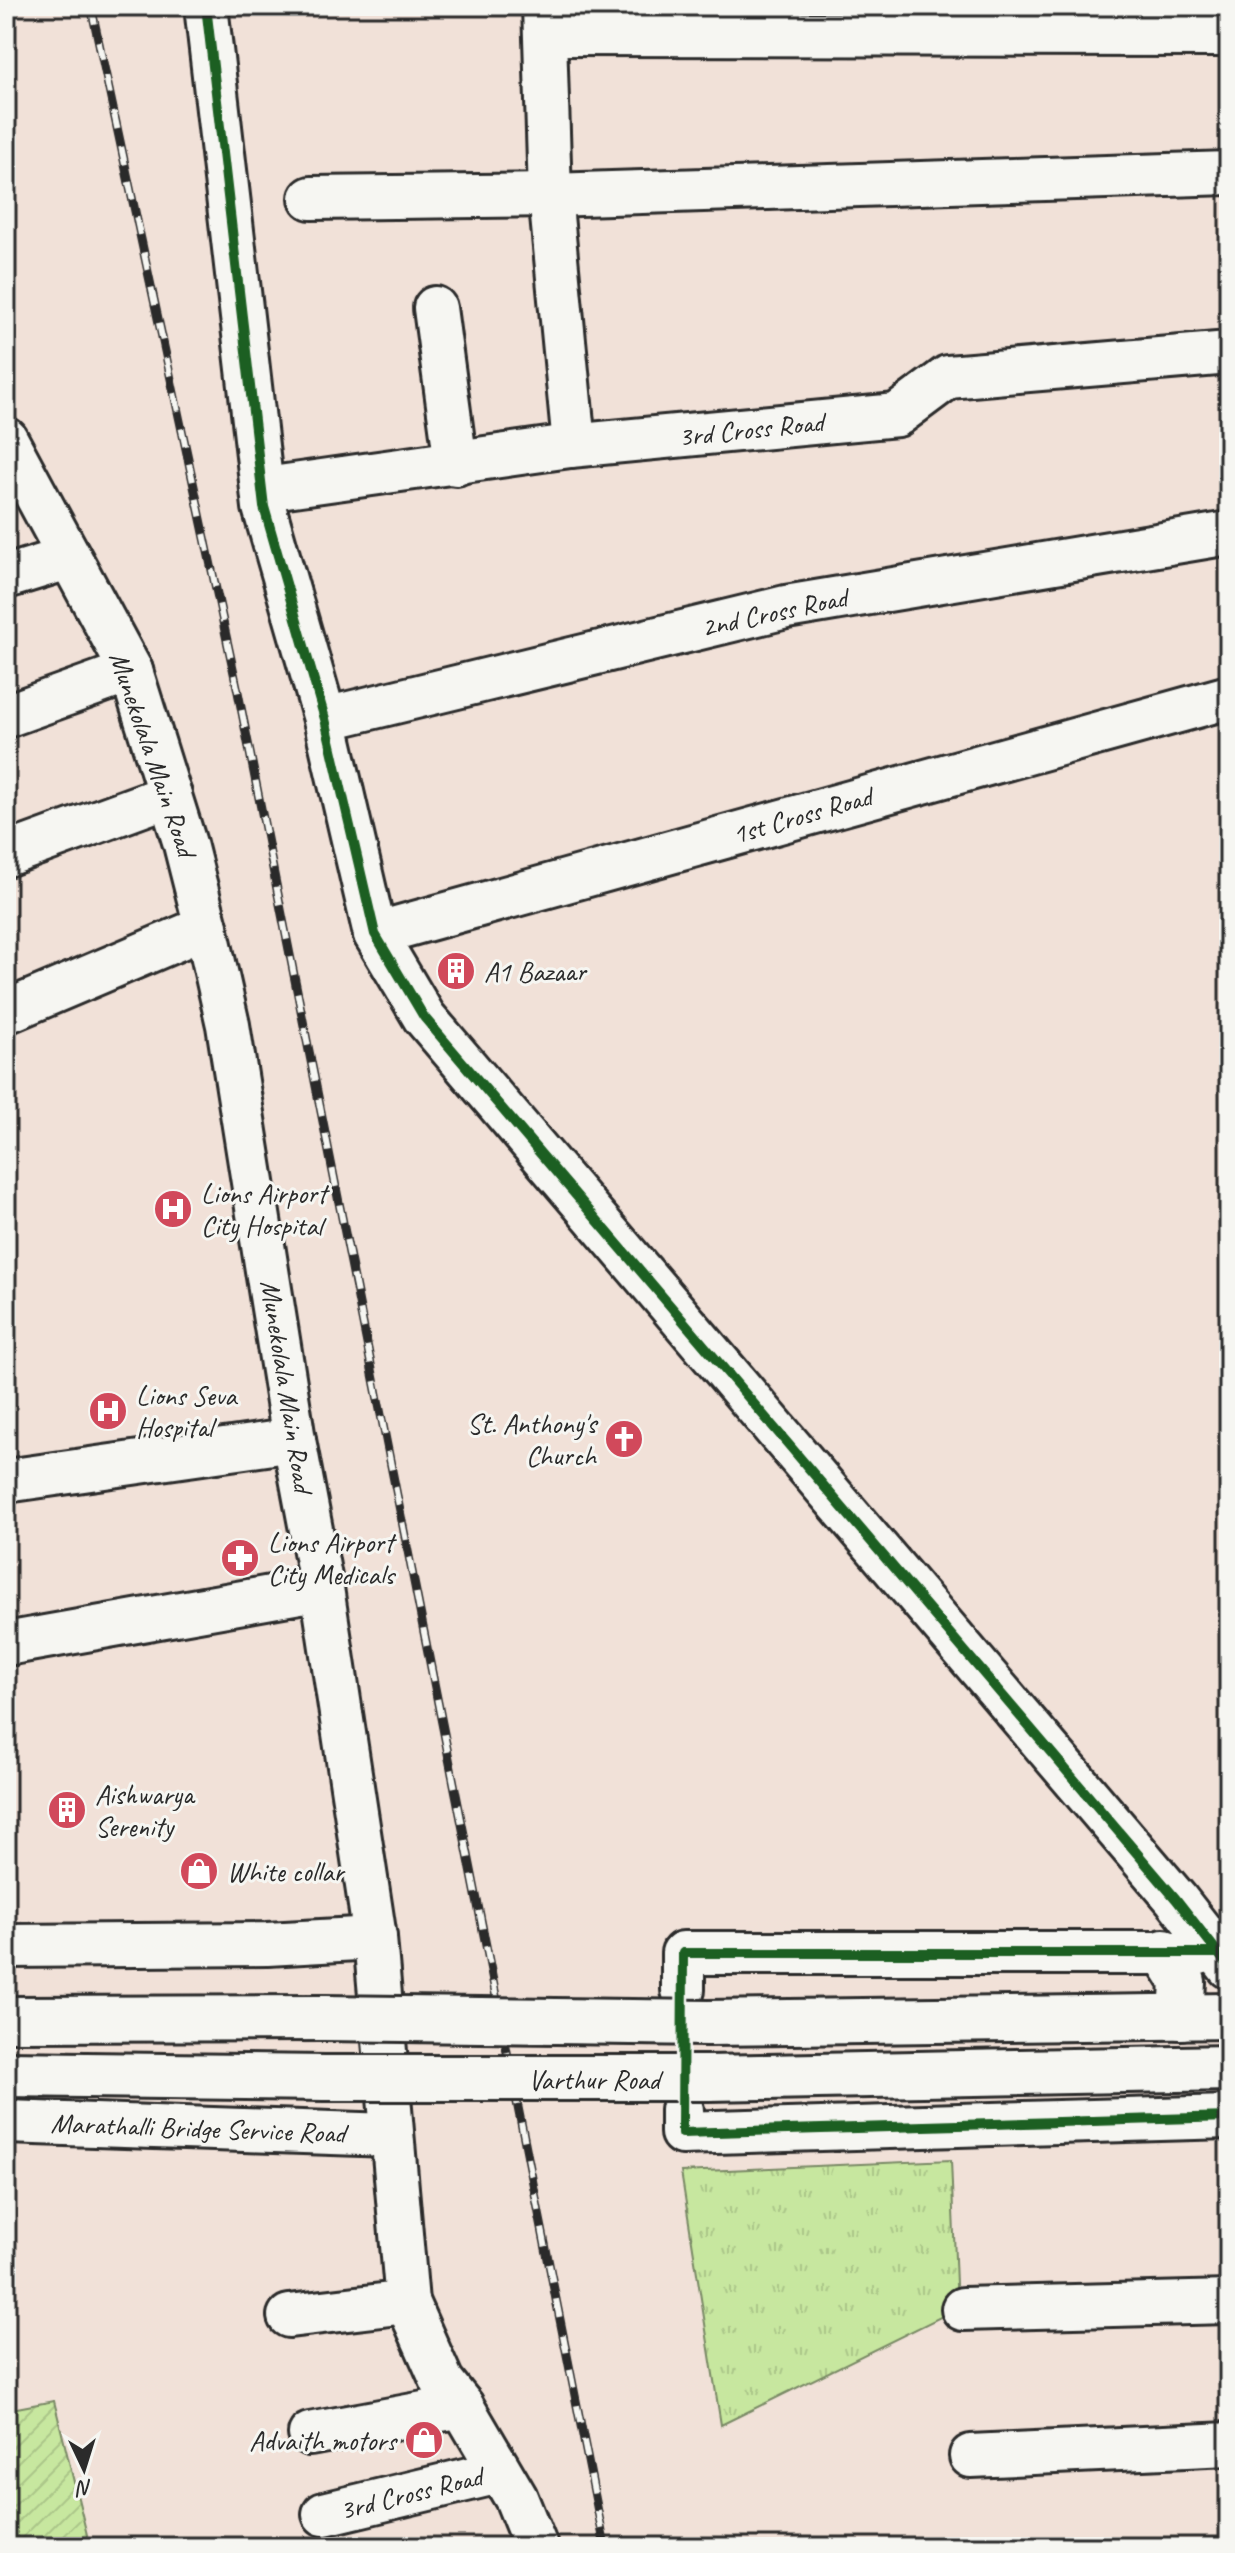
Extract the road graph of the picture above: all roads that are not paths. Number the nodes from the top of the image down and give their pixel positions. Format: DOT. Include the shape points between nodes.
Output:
graph roads {
  1 [pos="206,6"];
  2 [pos="544,20"];
  3 [pos="1229,35"];
  4 [pos="1229,173"];
  5 [pos="550,195"];
  6 [pos="311,198"];
  7 [pos="435,308"];
  8 [pos="1229,353"];
  9 [pos="6,439"];
  10 [pos="570,446"];
  11 [pos="456,464"];
  12 [pos="265,495"];
  13 [pos="1229,533"];
  14 [pos="68,558"];
  15 [pos="6,577"];
  16 [pos="131,671"];
  17 [pos="1229,697"];
  18 [pos="6,716"];
  19 [pos="325,719"];
  20 [pos="170,795"];
  21 [pos="6,855"];
  22 [pos="206,927"];
  23 [pos="375,934"];
  24 [pos="6,1012"];
  25 [pos="294,1440"];
  26 [pos="6,1481"];
  27 [pos="322,1588"];
  28 [pos="6,1644"];
  29 [pos="375,1938"];
  30 [pos="6,1946"];
  31 [pos="1164,1952"];
  32 [pos="1225,1960"];
  33 [pos="692,1988"];
  34 [pos="1229,2016"];
  35 [pos="1181,2017"];
  36 [pos="6,2019"];
  37 [pos="1229,2068"];
  38 [pos="6,2074"];
  39 [pos="691,2107"];
  40 [pos="1229,2117"];
  41 [pos="6,2122"];
  42 [pos="390,2135"];
  43 [pos="407,2302"];
  44 [pos="1229,2302"];
  45 [pos="963,2309"];
  46 [pos="289,2316"];
  47 [pos="462,2406"];
  48 [pos="310,2434"];
  49 [pos="1229,2444"];
  50 [pos="971,2456"];
  51 [pos="499,2472"];
  52 [pos="324,2514"];
  53 [pos="536,2547"];
  1 -- 12 [label="street"];
  2 -- 3 [label="street"];
  2 -- 5 [label="street"];
  4 -- 5 [label="street"];
  5 -- 6 [label="street"];
  5 -- 10 [label="street"];
  7 -- 11 [label="street"];
  8 -- 10 [label="street, 3rd Cross Road" via="948,377 897,415"];
  9 -- 14 [label="street, Munekolala Main Road"];
  10 -- 11 [label="street, 3rd Cross Road"];
  11 -- 12 [label="street, 3rd Cross Road" via="272,488"];
  12 -- 19 [label="street" via="264,507"];
  13 -- 19 [label="street, 2nd Cross Road" via="786,607"];
  14 -- 15 [label="street"];
  14 -- 16 [label="street, Munekolala Main Road"];
  16 -- 18 [label="street"];
  16 -- 20 [label="street, Munekolala Main Road"];
  17 -- 23 [label="street, 1st Cross Road"];
  19 -- 23 [label="street"];
  20 -- 21 [label="street"];
  20 -- 22 [label="street, Munekolala Main Road"];
  22 -- 24 [label="street"];
  22 -- 25 [label="street, Munekolala Main Road" via="230,1039"];
  23 -- 32 [label="street" via="424,1017"];
  25 -- 26 [label="street"];
  25 -- 27 [label="street, Munekolala Main Road"];
  27 -- 28 [label="street"];
  27 -- 29 [label="street, Munekolala Main Road"];
  29 -- 30 [label="street"];
  29 -- 42 [label="street, Munekolala Main Road"];
  31 -- 32 [label="street"];
  31 -- 33 [label="street"];
  31 -- 35 [label="main road" via="1183,1982"];
  33 -- 35 [label="main road, Varthur Road"];
  33 -- 36 [label="main road, Varthur Road, bridge" via="324,2018"];
  34 -- 35 [label="main road, Varthur Road"];
  37 -- 39 [label="main road, Varthur Road"];
  38 -- 39 [label="main road, Varthur Road, bridge" via="325,2078"];
  39 -- 40 [label="street"];
  41 -- 42 [label="street, Marathalli Bridge Service Road"];
  42 -- 43 [label="street, Munekolala Main Road"];
  43 -- 46 [label="street"];
  43 -- 47 [label="street, Munekolala Main Road" via="442,2381"];
  44 -- 45 [label="street"];
  47 -- 48 [label="street"];
  47 -- 51 [label="street, Munekolala Main Road"];
  49 -- 50 [label="street"];
  51 -- 52 [label="street, 3rd Cross Road"];
  51 -- 53 [label="street, Munekolala Main Road"];
}
